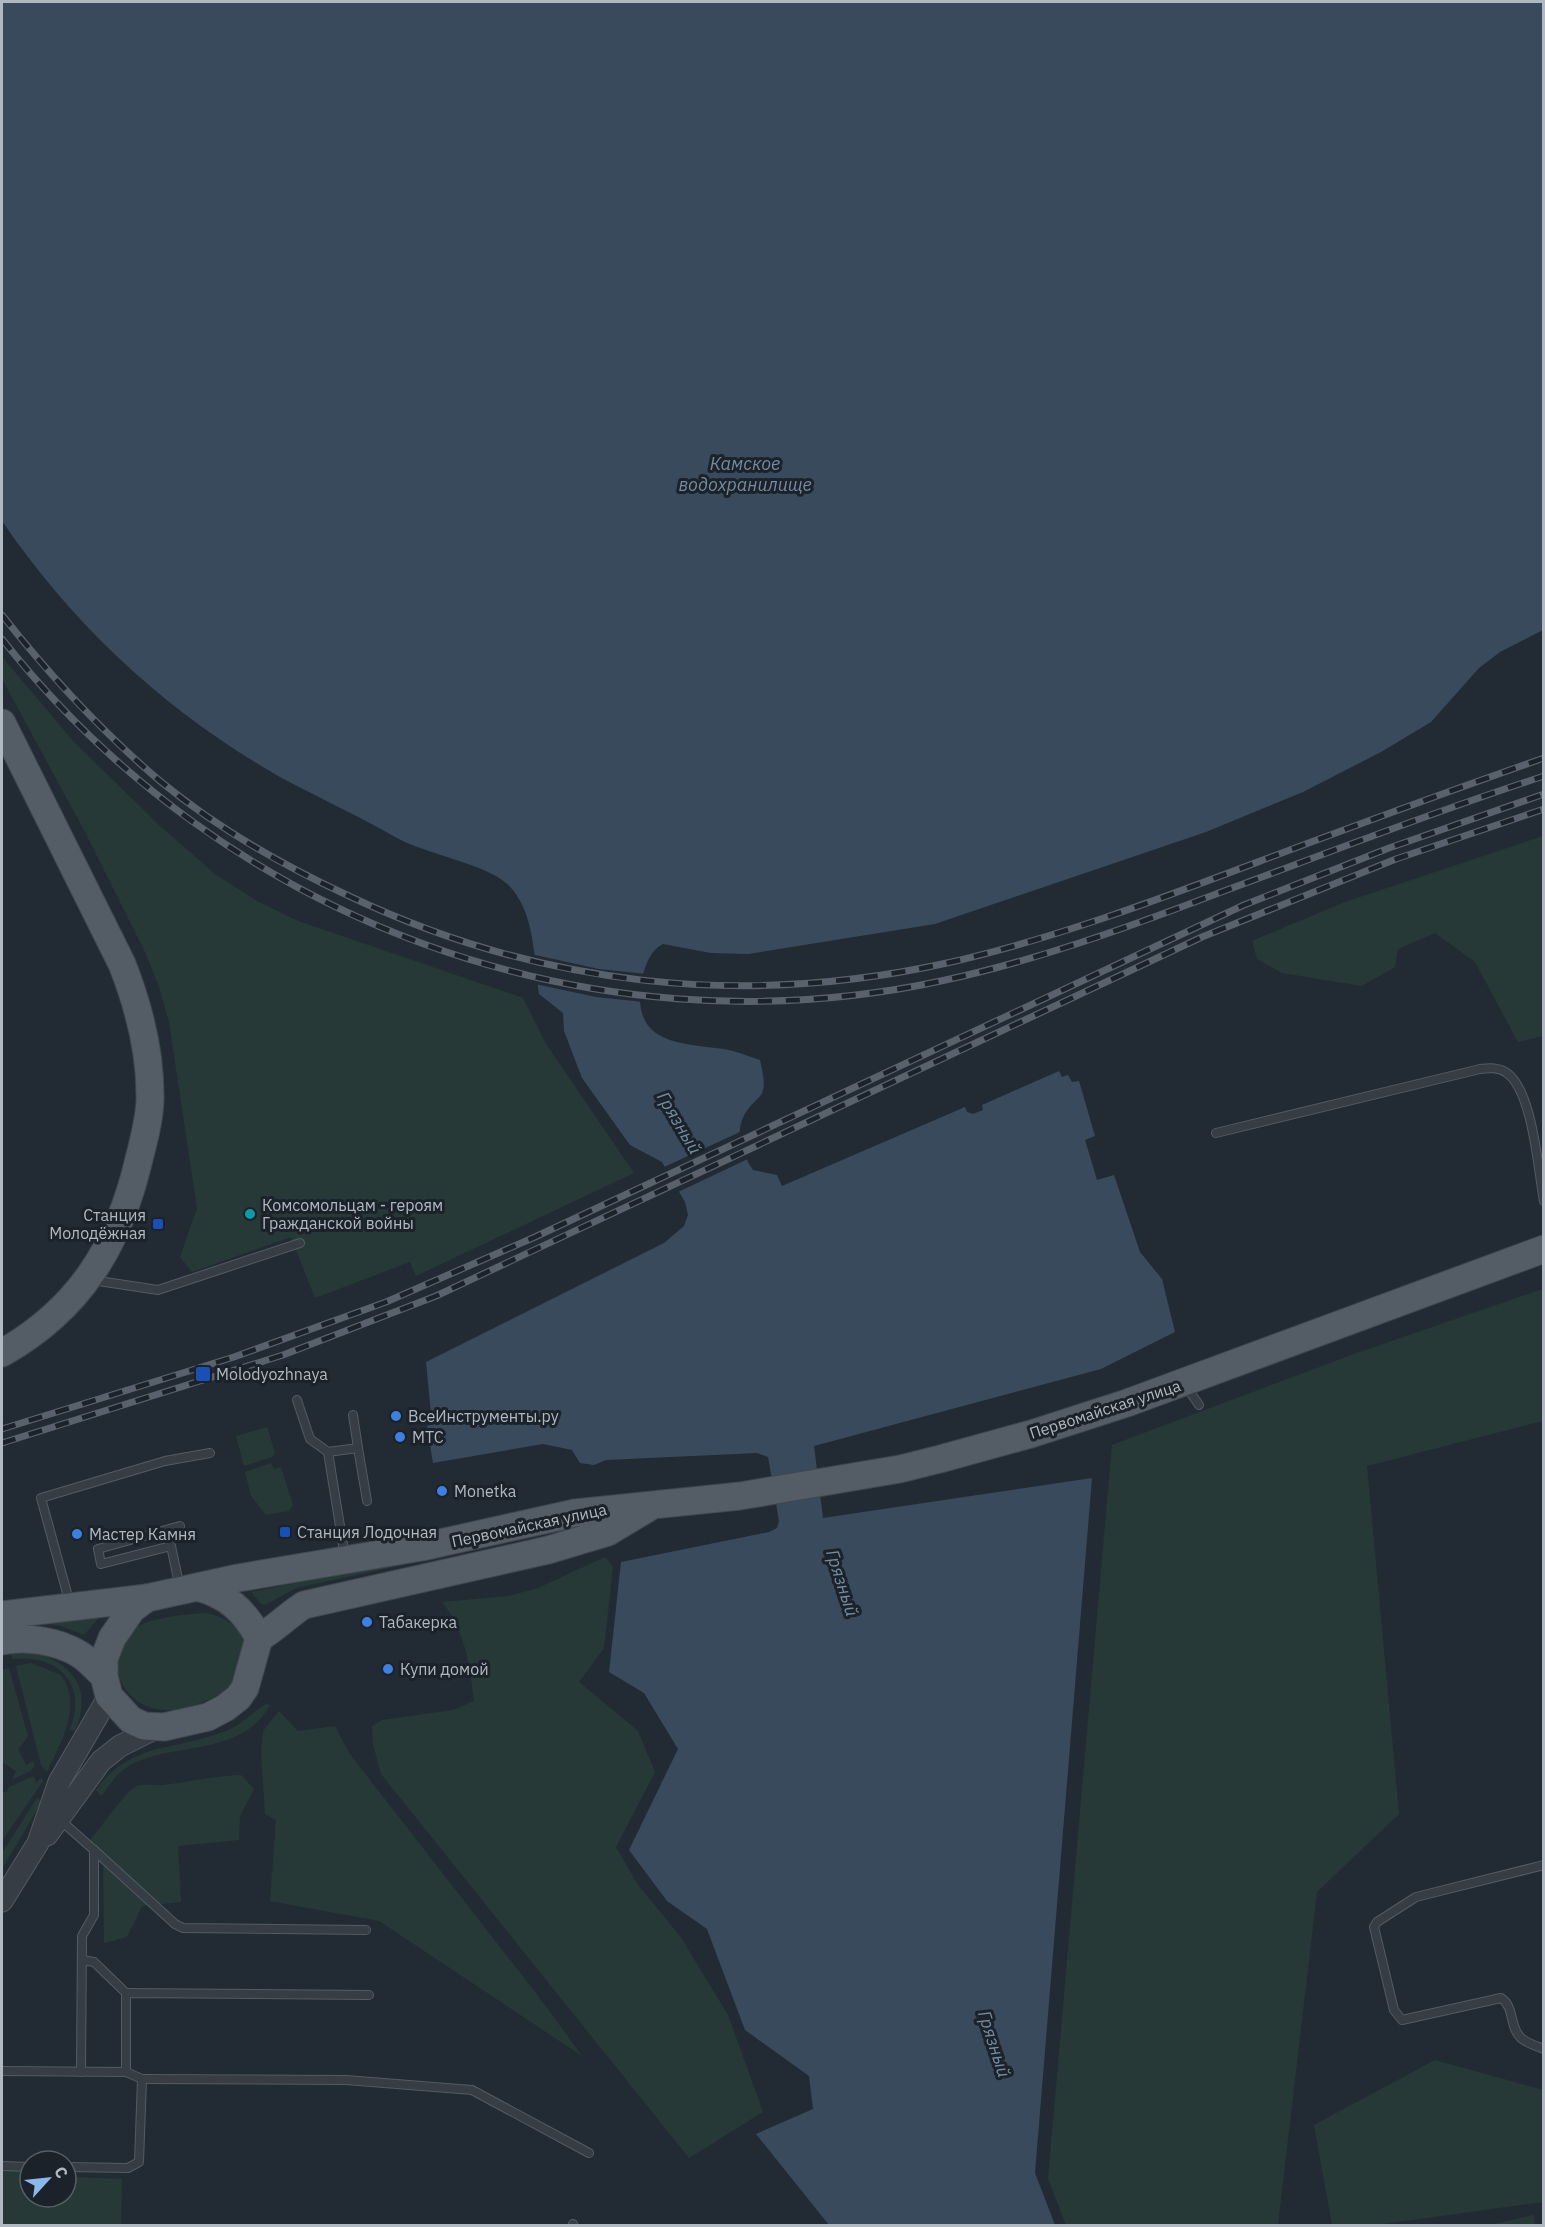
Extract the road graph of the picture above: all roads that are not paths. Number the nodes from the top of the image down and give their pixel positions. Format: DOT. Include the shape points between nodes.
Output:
graph roads {
  1 [pos="2,723"];
  2 [pos="1216,1133"];
  3 [pos="1544,1201"];
  4 [pos="300,1243"];
  5 [pos="1544,1249"];
  6 [pos="88,1279"];
  7 [pos="2,1353"];
  8 [pos="1184,1383"];
  9 [pos="297,1400"];
  10 [pos="1199,1405"];
  11 [pos="353,1415"];
  12 [pos="358,1448"];
  13 [pos="328,1452"];
  14 [pos="210,1453"];
  15 [pos="367,1501"];
  16 [pos="649,1507"];
  17 [pos="180,1526"];
  18 [pos="167,1530"];
  19 [pos="171,1546"];
  20 [pos="345,1560"];
  21 [pos="189,1589"];
  22 [pos="147,1598"];
  23 [pos="71,1606"];
  24 [pos="2,1615"];
  25 [pos="259,1638"];
  26 [pos="2,1641"];
  27 [pos="106,1686"];
  28 [pos="158,1727"];
  29 [pos="59,1819"];
  30 [pos="38,1843"];
  31 [pos="94,1850"];
  32 [pos="1544,1865"];
  33 [pos="2,1901"];
  34 [pos="366,1930"];
  35 [pos="82,1960"];
  36 [pos="126,1993"];
  37 [pos="369,1995"];
  38 [pos="1544,2049"];
  39 [pos="2,2071"];
  40 [pos="81,2072"];
  41 [pos="126,2072"];
  42 [pos="142,2079"];
  43 [pos="588,2153"];
  44 [pos="2,2166"];
  45 [pos="18,2167"];
  46 [pos="78,2167"];
  1 -- 6 [label="main road" via="112,942 132,990 146,1043 150,1101 139,1158 122,1220"];
  2 -- 3 [label="lane" via="1494,1068 1506,1072 1525,1100"];
  4 -- 6 [label="lane" via="158,1290"];
  5 -- 8 [label="main road, Первомайская улица"];
  6 -- 7 [label="main road" via="47,1321"];
  8 -- 10 [label="lane"];
  8 -- 16 [label="main road, Первомайская улица" via="981,1448 900,1469"];
  9 -- 13 [label="lane" via="310,1439"];
  11 -- 12 [label="lane"];
  12 -- 13 [label="lane"];
  12 -- 15 [label="lane"];
  13 -- 20 [label="lane"];
  14 -- 23 [label="lane" via="165,1461 41,1498"];
  16 -- 20 [label="main road, Первомайская улица" via="575,1513"];
  16 -- 25 [label="main road, Первомайская улица" via="608,1532 549,1550 304,1605"];
  17 -- 18 [label="lane"];
  18 -- 19 [label="lane"];
  18 -- 19 [label="lane" via="98,1549 101,1564"];
  19 -- 21 [label="lane"];
  20 -- 21 [label="main road, Первомайская улица"];
  21 -- 22 [label="main road"];
  21 -- 25 [label="main road" via="217,1592 245,1614"];
  22 -- 23 [label="main road"];
  22 -- 27 [label="main road" via="120,1623 104,1659"];
  23 -- 24 [label="main road"];
  25 -- 28 [label="main road" via="238,1698 208,1717"];
  26 -- 27 [label="main road" via="24,1639 61,1646 81,1655"];
  27 -- 28 [label="main road" via="131,1720"];
  27 -- 30 [label="street" via="59,1782"];
  28 -- 29 [label="street" via="120,1746 101,1761"];
  29 -- 30 [label="street"];
  29 -- 31 [label="lane"];
  30 -- 33 [label="street"];
  31 -- 34 [label="lane" via="183,1928"];
  31 -- 35 [label="lane" via="94,1915 82,1936"];
  32 -- 38 [label="lane" via="1416,1896 1374,1927 1394,2010 1402,2020 1501,1998 1521,2038"];
  35 -- 36 [label="lane" via="94,1962"];
  35 -- 40 [label="lane"];
  36 -- 37 [label="lane"];
  36 -- 41 [label="lane"];
  39 -- 40 [label="lane"];
  40 -- 41 [label="lane"];
  41 -- 42 [label="lane"];
  42 -- 43 [label="lane" via="346,2080 472,2090"];
  42 -- 46 [label="lane" via="139,2162 128,2168"];
  44 -- 45 [label="lane"];
}
